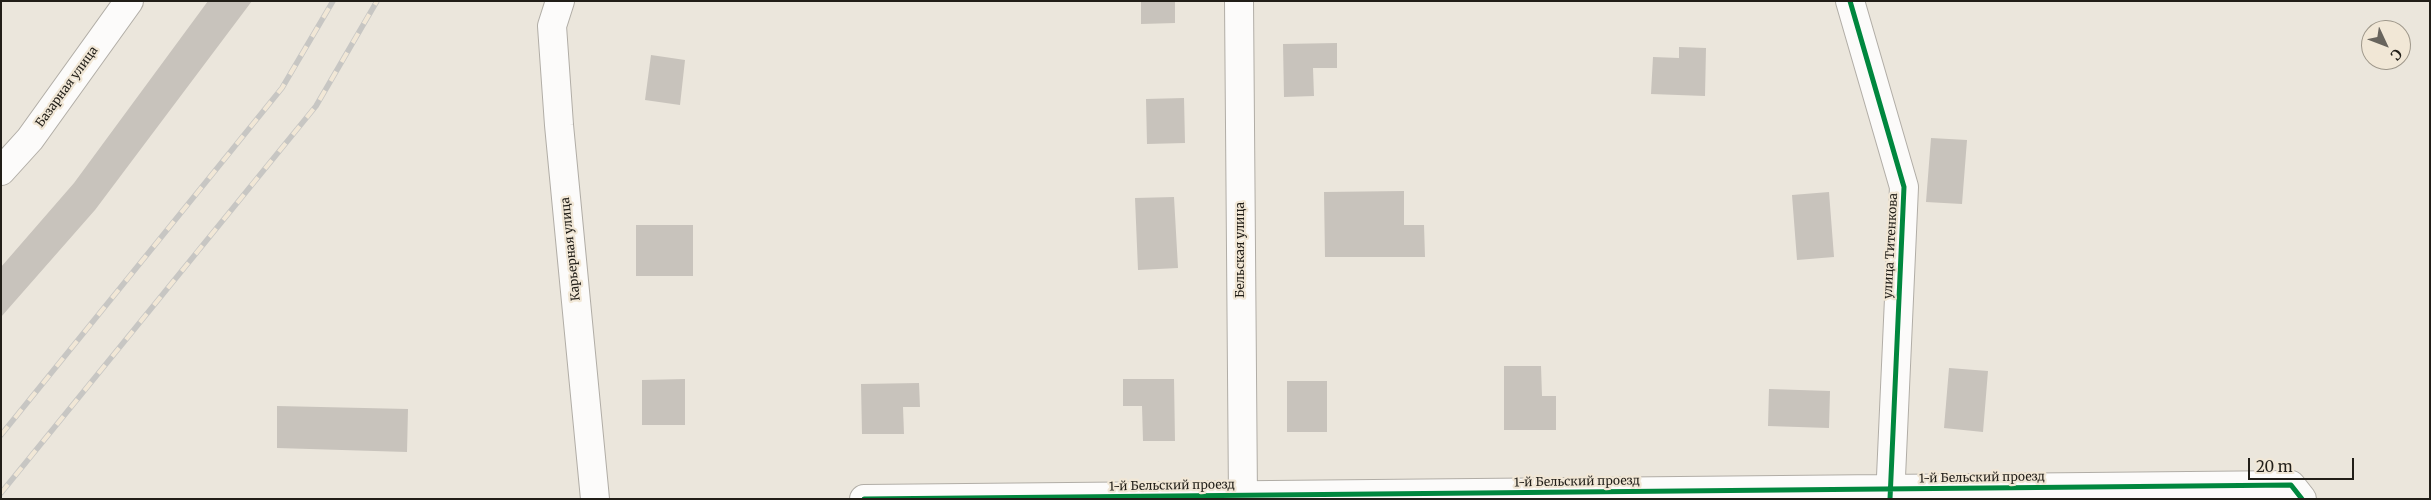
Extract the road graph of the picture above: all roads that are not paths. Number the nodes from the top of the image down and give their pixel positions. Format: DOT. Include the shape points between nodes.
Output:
graph roads {
  1 [pos="129,1"];
  2 [pos="560,1"];
  3 [pos="1239,1"];
  4 [pos="1850,1"];
  5 [pos="1,170"];
  6 [pos="2296,492"];
  7 [pos="1890,494"];
  8 [pos="1243,497"];
  9 [pos="595,499"];
  10 [pos="864,499"];
  1 -- 5 [label="street, Базарная улица" via="30,139"];
  2 -- 9 [label="street, Карьерная улица" via="552,26 553,45"];
  3 -- 8 [label="street, Бельская улица"];
  4 -- 7 [label="street, улица Титенкова" via="1904,187"];
  6 -- 7 [label="street, 1-й Бельский проезд"];
  7 -- 8 [label="street, 1-й Бельский проезд"];
  8 -- 10 [label="street, 1-й Бельский проезд"];
}
